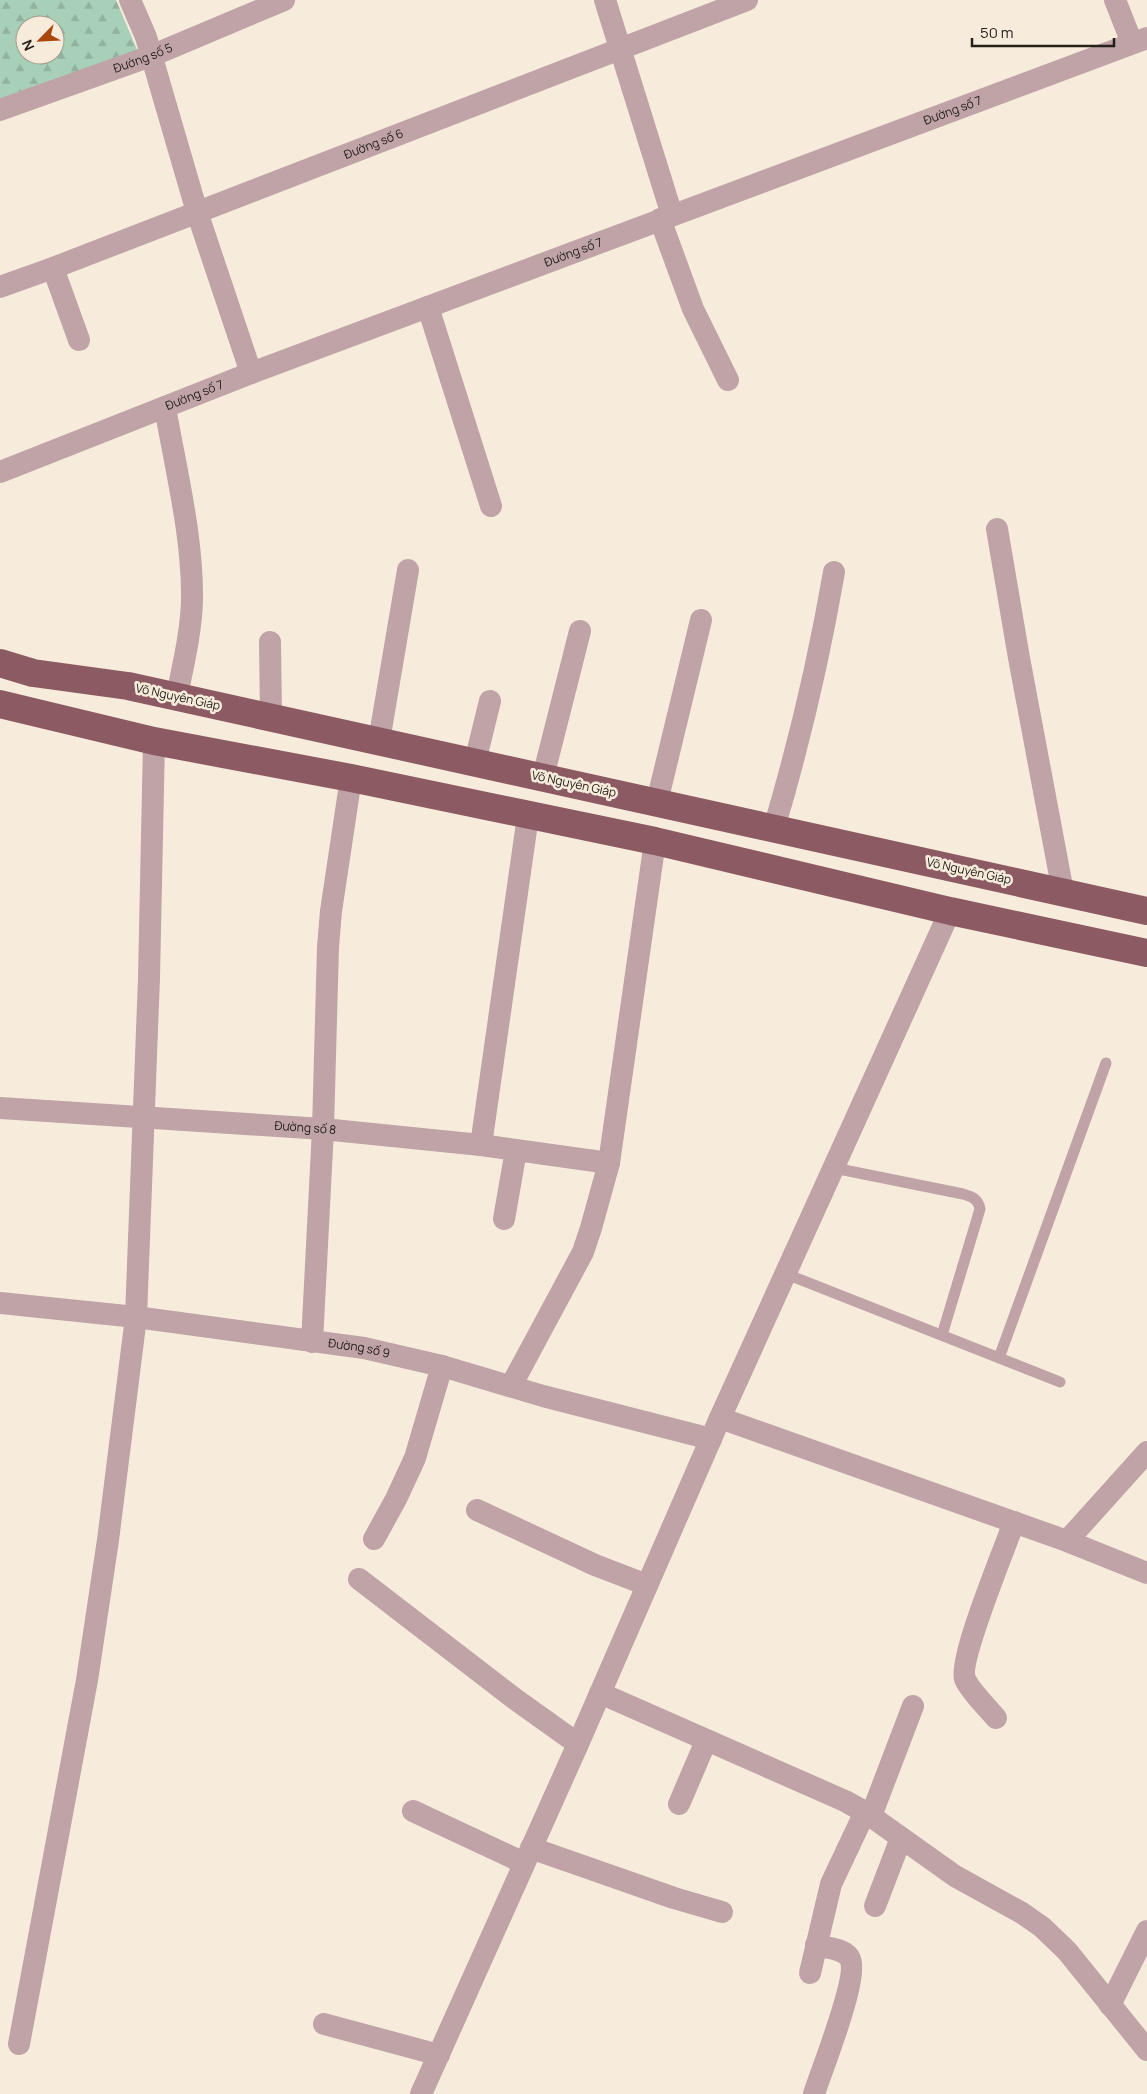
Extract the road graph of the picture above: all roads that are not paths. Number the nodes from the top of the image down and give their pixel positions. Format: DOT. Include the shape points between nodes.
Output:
graph roads {
  1 [pos="130,0"];
  2 [pos="284,0"];
  3 [pos="605,0"];
  4 [pos="747,0"];
  5 [pos="1115,0"];
  6 [pos="1140,41"];
  7 [pos="621,48"];
  8 [pos="151,56"];
  9 [pos="0,110"];
  10 [pos="197,212"];
  11 [pos="666,217"];
  12 [pos="53,268"];
  13 [pos="0,287"];
  14 [pos="428,307"];
  15 [pos="79,340"];
  16 [pos="251,373"];
  17 [pos="728,380"];
  18 [pos="165,407"];
  19 [pos="0,472"];
  20 [pos="491,506"];
  21 [pos="997,529"];
  22 [pos="408,570"];
  23 [pos="834,572"];
  24 [pos="701,620"];
  25 [pos="580,631"];
  26 [pos="270,642"];
  27 [pos="0,663"];
  28 [pos="177,696"];
  29 [pos="490,700"];
  30 [pos="0,704"];
  31 [pos="271,717"];
  32 [pos="154,741"];
  33 [pos="379,741"];
  34 [pos="475,762"];
  35 [pos="544,777"];
  36 [pos="351,778"];
  37 [pos="657,802"];
  38 [pos="528,816"];
  39 [pos="774,828"];
  40 [pos="654,841"];
  41 [pos="1063,892"];
  42 [pos="1147,910"];
  43 [pos="950,911"];
  44 [pos="1147,953"];
  45 [pos="1106,1064"];
  46 [pos="0,1108"];
  47 [pos="143,1117"];
  48 [pos="323,1129"];
  49 [pos="481,1146"];
  50 [pos="516,1150"];
  51 [pos="609,1163"];
  52 [pos="834,1168"];
  53 [pos="504,1219"];
  54 [pos="786,1274"];
  55 [pos="0,1303"];
  56 [pos="136,1317"];
  57 [pos="942,1335"];
  58 [pos="312,1342"];
  59 [pos="999,1358"];
  60 [pos="442,1366"];
  61 [pos="1060,1382"];
  62 [pos="511,1386"];
  63 [pos="720,1418"];
  64 [pos="711,1439"];
  65 [pos="1147,1452"];
  66 [pos="477,1510"];
  67 [pos="1014,1522"];
  68 [pos="374,1539"];
  69 [pos="1067,1541"];
  70 [pos="1147,1573"];
  71 [pos="359,1579"];
  72 [pos="647,1585"];
  73 [pos="600,1693"];
  74 [pos="913,1706"];
  75 [pos="996,1718"];
  76 [pos="706,1741"];
  77 [pos="578,1744"];
  78 [pos="679,1804"];
  79 [pos="413,1811"];
  80 [pos="868,1814"];
  81 [pos="901,1838"];
  82 [pos="528,1856"];
  83 [pos="875,1906"];
  84 [pos="722,1912"];
  85 [pos="1147,1930"];
  86 [pos="816,1945"];
  87 [pos="810,1973"];
  88 [pos="1110,2005"];
  89 [pos="324,2024"];
  90 [pos="19,2044"];
  91 [pos="1147,2050"];
  92 [pos="439,2055"];
  93 [pos="421,2094"];
  94 [pos="814,2094"];
  1 -- 8 [label="street"];
  2 -- 8 [label="street, Đường số 5"];
  3 -- 7 [label="street"];
  4 -- 7 [label="street, Đường số 6"];
  5 -- 6 [label="street"];
  6 -- 11 [label="street, Đường số 7"];
  7 -- 10 [label="street, Đường số 6"];
  7 -- 11 [label="street"];
  8 -- 9 [label="street, Đường số 5"];
  8 -- 10 [label="street"];
  10 -- 12 [label="street, Đường số 6"];
  10 -- 16 [label="street"];
  11 -- 14 [label="street, Đường số 7"];
  11 -- 17 [label="street" via="693,309"];
  12 -- 13 [label="street, Đường số 6"];
  12 -- 15 [label="street"];
  14 -- 16 [label="street, Đường số 7"];
  14 -- 20 [label="street"];
  16 -- 18 [label="street, Đường số 7"];
  18 -- 19 [label="street, Đường số 7"];
  18 -- 28 [label="street" via="190,560 192,601"];
  21 -- 41 [label="street"];
  22 -- 33 [label="street"];
  23 -- 39 [label="street" via="797,750"];
  24 -- 37 [label="street"];
  25 -- 35 [label="street"];
  26 -- 31 [label="street"];
  27 -- 28 [label="highway, Võ Nguyên Giáp" via="33,674"];
  28 -- 31 [label="highway, Võ Nguyên Giáp"];
  29 -- 34 [label="street"];
  30 -- 32 [label="highway"];
  31 -- 33 [label="highway, Võ Nguyên Giáp"];
  32 -- 36 [label="highway"];
  32 -- 47 [label="street"];
  33 -- 34 [label="highway, Võ Nguyên Giáp"];
  34 -- 35 [label="highway, Võ Nguyên Giáp"];
  35 -- 37 [label="highway, Võ Nguyên Giáp"];
  36 -- 38 [label="highway"];
  36 -- 48 [label="street" via="328,947"];
  37 -- 39 [label="highway, Võ Nguyên Giáp"];
  38 -- 40 [label="highway"];
  38 -- 49 [label="street"];
  39 -- 41 [label="highway, Võ Nguyên Giáp"];
  40 -- 43 [label="highway"];
  40 -- 51 [label="street"];
  41 -- 42 [label="highway, Võ Nguyên Giáp"];
  43 -- 44 [label="highway"];
  43 -- 52 [label="street"];
  45 -- 59 [label="lane"];
  46 -- 47 [label="street, Đường số 8"];
  47 -- 48 [label="street, Đường số 8"];
  47 -- 56 [label="street"];
  48 -- 49 [label="street, Đường số 8"];
  48 -- 58 [label="street"];
  49 -- 50 [label="street, Đường số 8"];
  50 -- 51 [label="street, Đường số 8"];
  50 -- 53 [label="street"];
  51 -- 62 [label="street" via="583,1252"];
  52 -- 54 [label="street"];
  52 -- 57 [label="lane" via="963,1194 975,1197 979,1203 980,1209"];
  54 -- 57 [label="lane"];
  54 -- 63 [label="street"];
  55 -- 56 [label="street, Đường số 9"];
  56 -- 58 [label="street, Đường số 9"];
  56 -- 90 [label="street" via="87,1680"];
  57 -- 59 [label="lane"];
  58 -- 60 [label="street, Đường số 9" via="364,1348"];
  59 -- 61 [label="lane"];
  60 -- 62 [label="street, Đường số 9"];
  60 -- 68 [label="street" via="415,1458"];
  62 -- 64 [label="street, Đường số 9"];
  63 -- 64 [label="street"];
  63 -- 67 [label="street"];
  64 -- 72 [label="street"];
  65 -- 69 [label="street"];
  66 -- 72 [label="street" via="595,1566"];
  67 -- 69 [label="street"];
  67 -- 75 [label="street" via="965,1660 966,1680"];
  69 -- 70 [label="street"];
  71 -- 77 [label="street"];
  72 -- 73 [label="street"];
  73 -- 76 [label="street"];
  73 -- 77 [label="street"];
  74 -- 80 [label="street"];
  76 -- 78 [label="street"];
  76 -- 80 [label="street" via="846,1801"];
  77 -- 82 [label="street"];
  79 -- 82 [label="street"];
  80 -- 81 [label="street"];
  80 -- 86 [label="street" via="831,1884"];
  81 -- 83 [label="street"];
  81 -- 88 [label="street" via="956,1876 1042,1927 1067,1951"];
  82 -- 84 [label="street"];
  82 -- 92 [label="street"];
  85 -- 88 [label="street"];
  86 -- 87 [label="street"];
  86 -- 94 [label="street" via="847,1954 852,1968 846,2001"];
  88 -- 91 [label="street"];
  89 -- 92 [label="street"];
  92 -- 93 [label="street"];
}
